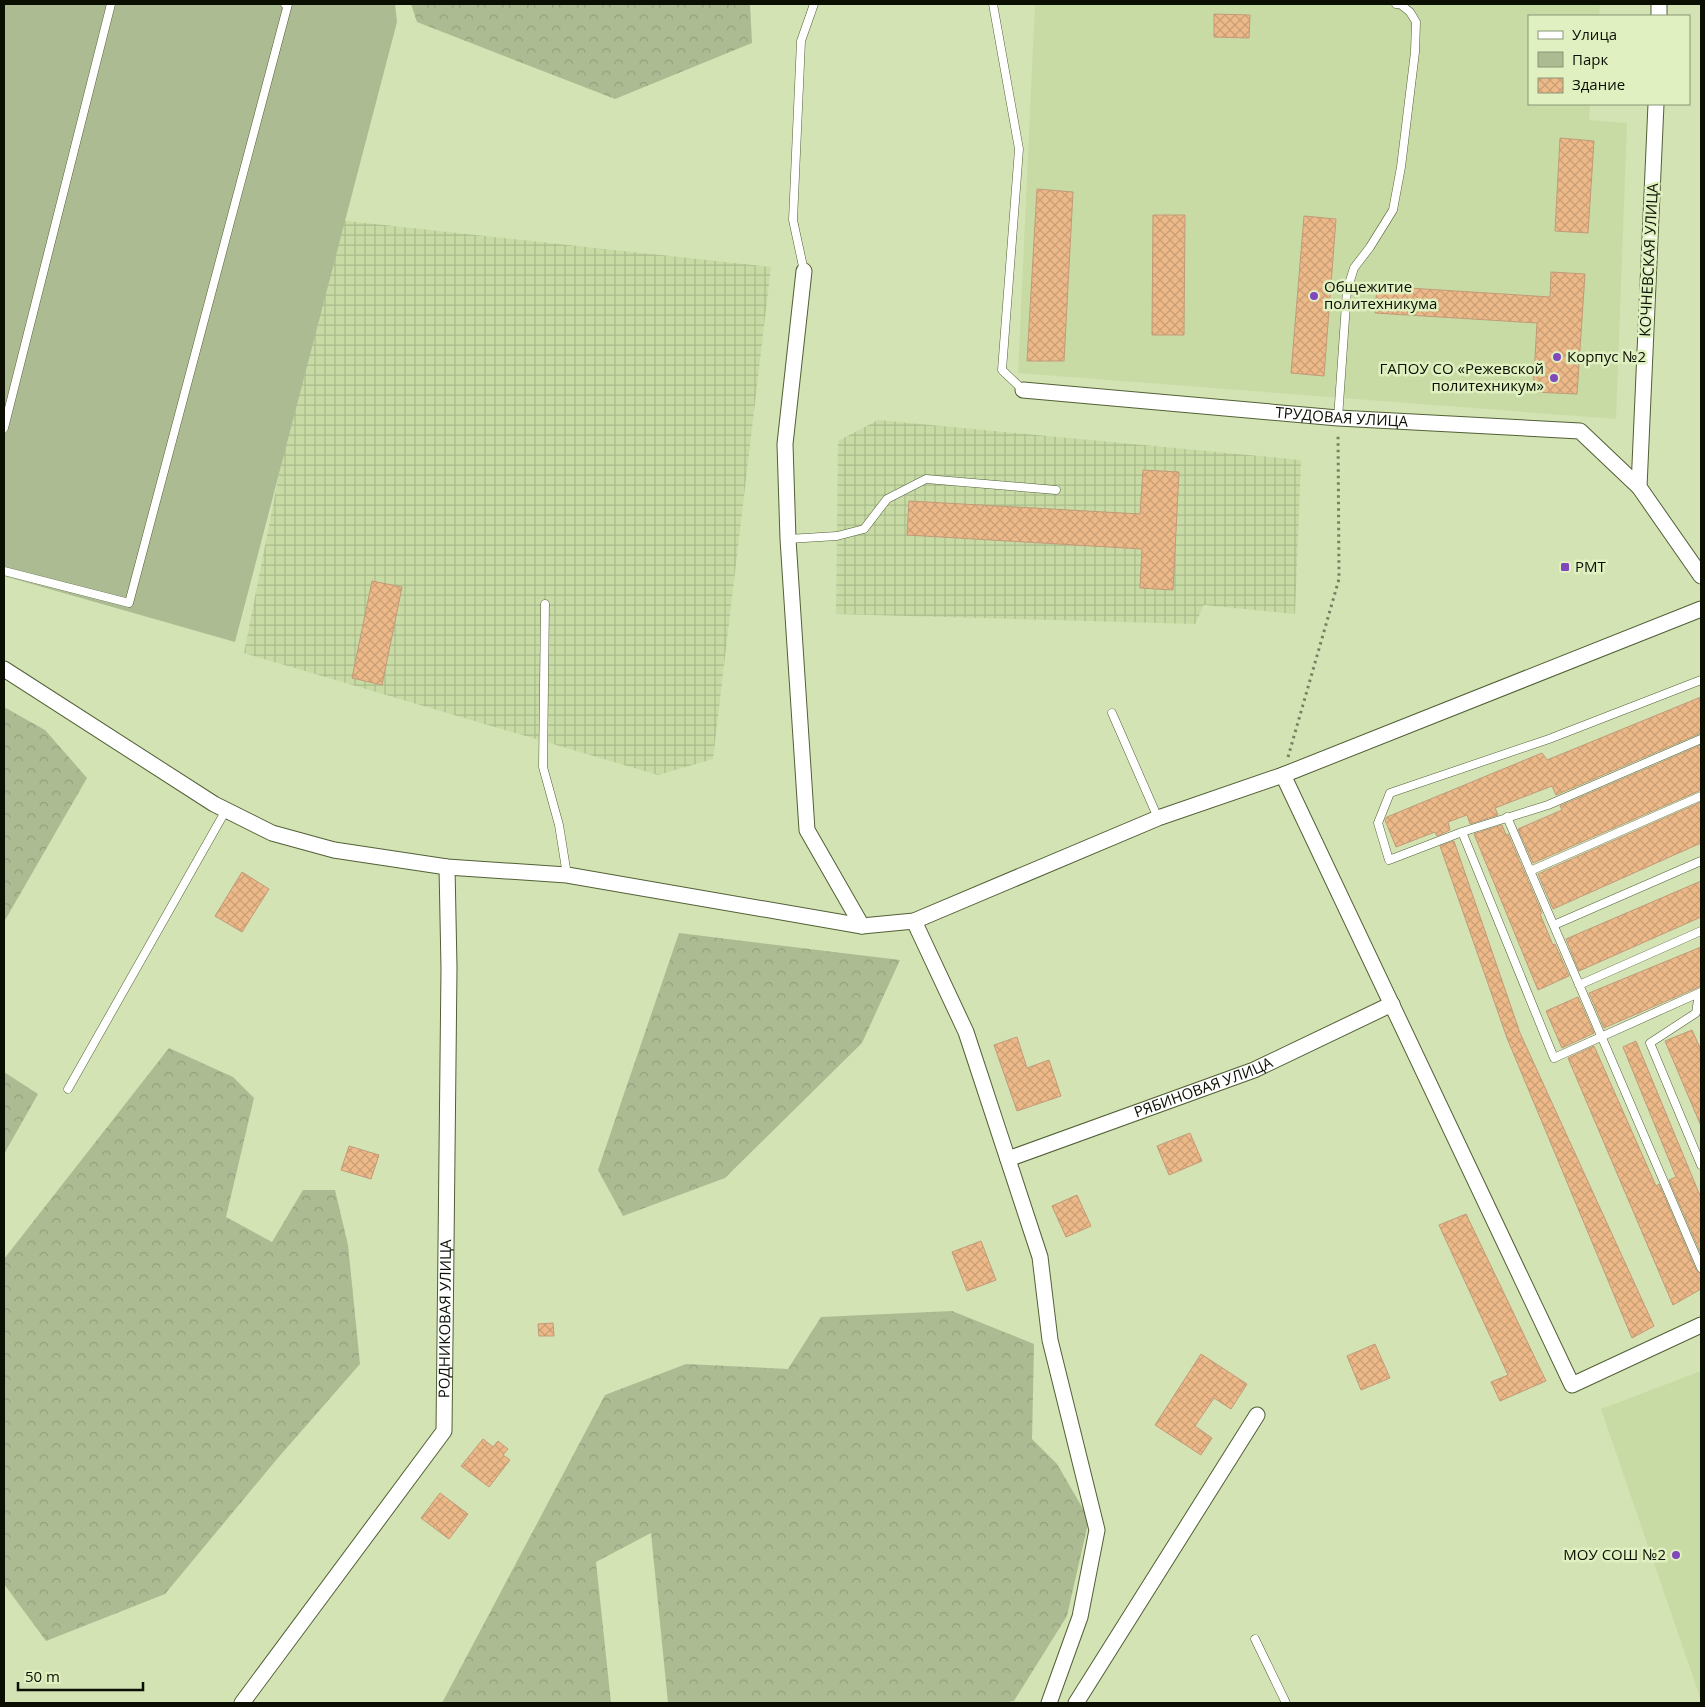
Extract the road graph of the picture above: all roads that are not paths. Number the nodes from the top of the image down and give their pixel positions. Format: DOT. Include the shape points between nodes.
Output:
graph roads {
  1 [pos="111,4"];
  2 [pos="285,4"];
  3 [pos="814,4"];
  4 [pos="993,4"];
  5 [pos="1396,4"];
  6 [pos="1656,105"];
  7 [pos="804,271"];
  8 [pos="1023,390"];
  9 [pos="1338,418"];
  10 [pos="4,428"];
  11 [pos="1638,487"];
  12 [pos="1056,490"];
  13 [pos="788,539"];
  14 [pos="4,571"];
  15 [pos="1701,576"];
  16 [pos="545,604"];
  17 [pos="1701,609"];
  18 [pos="4,669"];
  19 [pos="1701,680"];
  20 [pos="1112,713"];
  21 [pos="1701,739"];
  22 [pos="1283,775"];
  23 [pos="1701,796"];
  24 [pos="226,810"];
  25 [pos="1508,817"];
  26 [pos="1158,818"];
  27 [pos="1462,832"];
  28 [pos="1701,861"];
  29 [pos="447,867"];
  30 [pos="1530,870"];
  31 [pos="567,875"];
  32 [pos="914,921"];
  33 [pos="1554,925"];
  34 [pos="862,926"];
  35 [pos="1701,931"];
  36 [pos="1579,985"];
  37 [pos="1700,993"];
  38 [pos="1392,1004"];
  39 [pos="1602,1037"];
  40 [pos="68,1088"];
  41 [pos="1008,1159"];
  42 [pos="1701,1165"];
  43 [pos="1701,1268"];
  44 [pos="1701,1325"];
  45 [pos="1257,1415"];
  46 [pos="1254,1639"];
  47 [pos="242,1703"];
  48 [pos="1049,1703"];
  49 [pos="1076,1703"];
  50 [pos="1286,1703"];
  1 -- 10 [label="lane"];
  2 -- 14 [label="lane" via="288,4 283,24 129,603"];
  3 -- 7 [label="lane" via="801,41 795,180 794,220"];
  4 -- 8 [label="lane" via="1019,149 1002,370"];
  5 -- 9 [label="lane" via="1410,12 1416,22 1401,167 1393,210 1354,268 1347,290"];
  6 -- 11 [label="street, КОЧНЕВСКАЯ УЛИЦА"];
  7 -- 13 [label="street" via="786,444"];
  8 -- 9 [label="street, ТРУДОВАЯ УЛИЦА"];
  9 -- 11 [label="street, ТРУДОВАЯ УЛИЦА" via="1580,431"];
  11 -- 15 [label="street"];
  12 -- 13 [label="lane" via="926,479 887,500 864,529 837,536"];
  13 -- 34 [label="street" via="807,830"];
  16 -- 31 [label="lane" via="543,766 559,826"];
  17 -- 22 [label="street"];
  18 -- 24 [label="street"];
  19 -- 27 [label="lane" via="1549,739 1390,793 1378,823 1389,860"];
  20 -- 26 [label="lane"];
  21 -- 25 [label="lane" via="1548,805"];
  22 -- 26 [label="street"];
  22 -- 38 [label="street"];
  23 -- 30 [label="lane"];
  24 -- 29 [label="street" via="272,833 334,850"];
  24 -- 40 [label="lane"];
  25 -- 27 [label="lane"];
  25 -- 30 [label="lane"];
  26 -- 32 [label="street"];
  27 -- 39 [label="lane" via="1554,1058"];
  28 -- 33 [label="lane"];
  29 -- 31 [label="street"];
  29 -- 47 [label="street, РОДНИКОВАЯ УЛИЦА" via="449,968 444,1431"];
  30 -- 33 [label="lane"];
  31 -- 34 [label="street"];
  32 -- 34 [label="street"];
  32 -- 41 [label="street" via="966,1032"];
  33 -- 36 [label="lane"];
  35 -- 36 [label="lane"];
  36 -- 39 [label="lane"];
  37 -- 39 [label="lane"];
  37 -- 42 [label="lane" via="1696,1013 1650,1043"];
  38 -- 41 [label="street, РЯБИНОВАЯ УЛИЦА" via="1254,1070"];
  38 -- 44 [label="street" via="1572,1384"];
  39 -- 43 [label="lane"];
  41 -- 48 [label="street" via="1040,1257 1050,1340 1097,1530 1080,1618"];
  45 -- 49 [label="street"];
  46 -- 50 [label="lane"];
}
